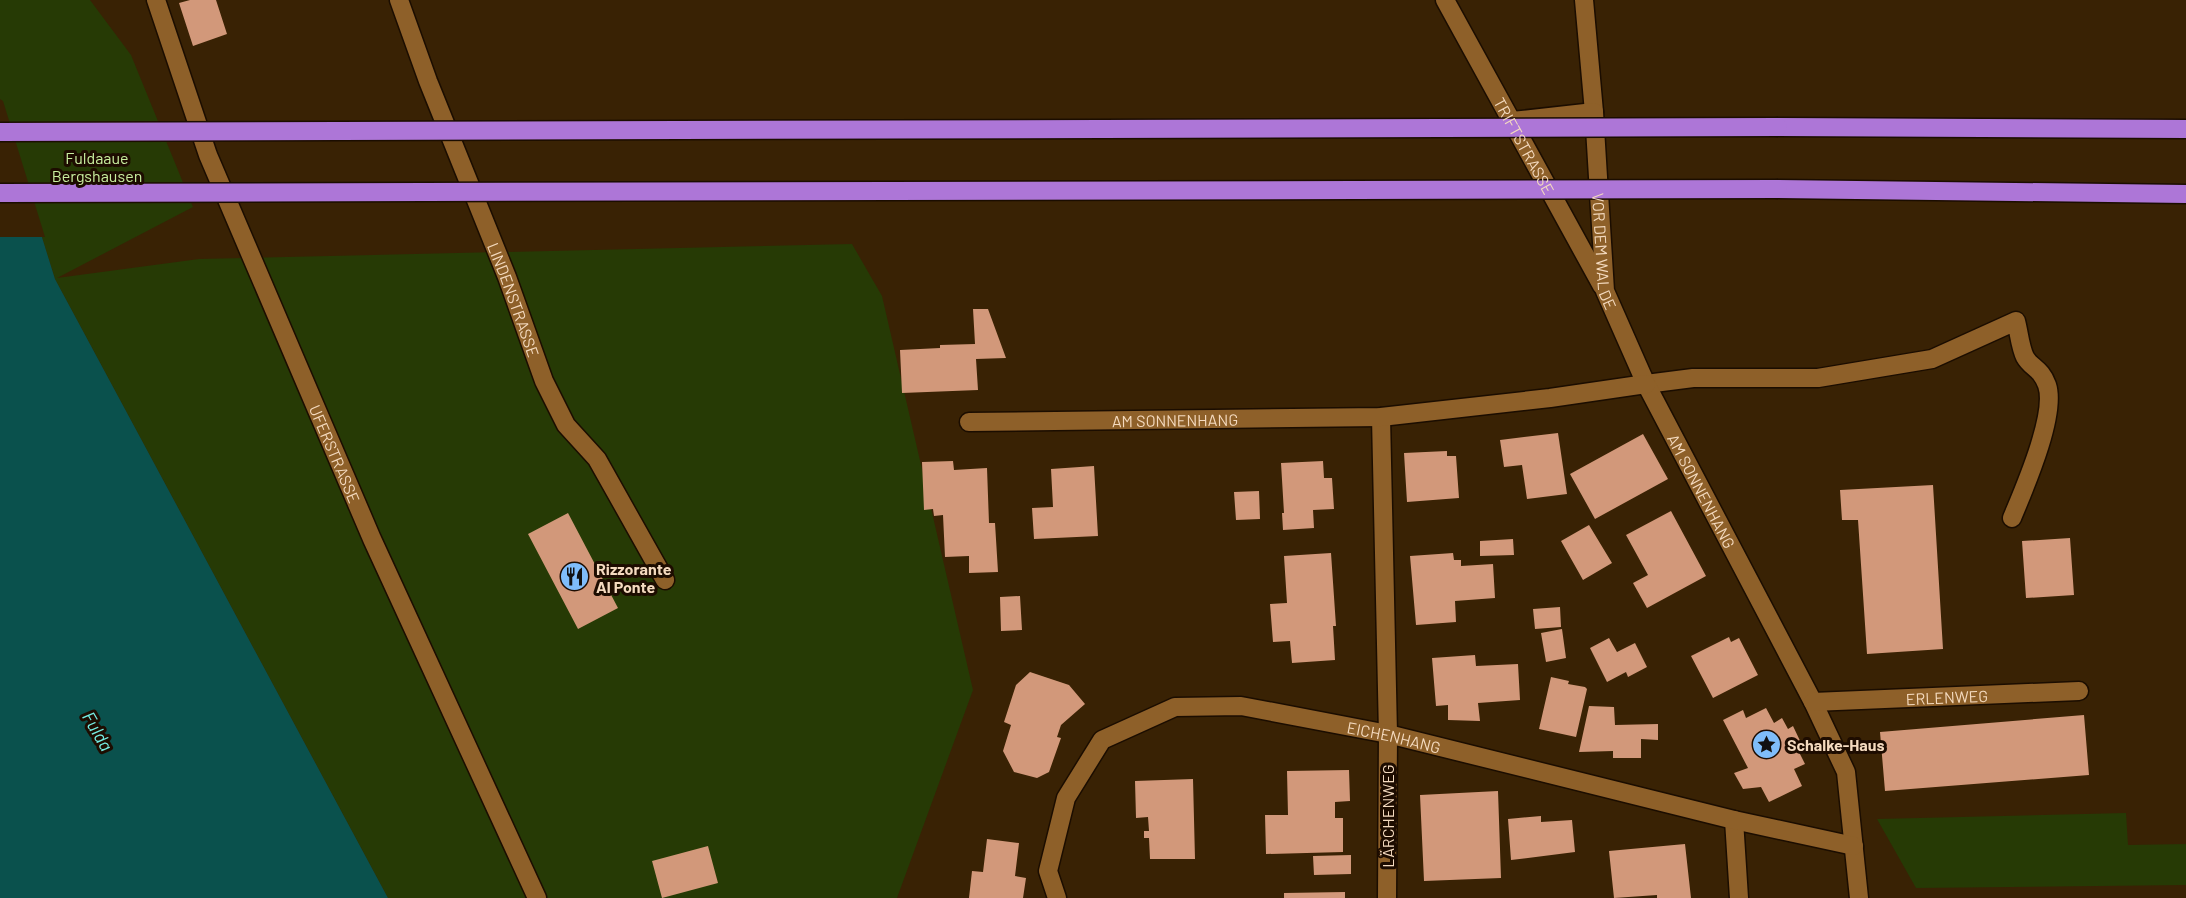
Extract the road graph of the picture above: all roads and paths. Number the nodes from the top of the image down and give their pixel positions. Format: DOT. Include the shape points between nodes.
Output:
graph roads {
  1 [pos="156,0"];
  2 [pos="399,0"];
  3 [pos="1445,0"];
  4 [pos="1584,2"];
  5 [pos="1594,112"];
  6 [pos="1512,121"];
  7 [pos="2186,129"];
  8 [pos="0,132"];
  9 [pos="0,193"];
  10 [pos="2186,194"];
  11 [pos="1605,291"];
  12 [pos="1646,384"];
  13 [pos="1381,417"];
  14 [pos="969,422"];
  15 [pos="2012,518"];
  16 [pos="664,580"];
  17 [pos="2079,691"];
  18 [pos="1814,702"];
  19 [pos="1388,734"];
  20 [pos="1734,820"];
  21 [pos="1854,846"];
  22 [pos="537,898"];
  23 [pos="1057,898"];
  24 [pos="1388,898"];
  25 [pos="1738,898"];
  26 [pos="1859,898"];
  1 -- 22 [label="street, UFERSTRASSE" via="208,155 372,539"];
  2 -- 16 [label="street, LINDENSTRASSE" via="544,381 566,425 597,459"];
  3 -- 6 [label="street, TRIFTSTRASSE"];
  4 -- 5 [label="street, VOR DEM WALDE"];
  5 -- 6 [label="street"];
  5 -- 11 [label="street, VOR DEM WALDE"];
  6 -- 11 [label="street, TRIFTSTRASSE"];
  7 -- 8 [label="highway, bridge"];
  9 -- 10 [label="highway, bridge" via="1778,189"];
  11 -- 12 [label="street, VOR DEM WALDE"];
  12 -- 13 [label="street, AM SONNENHANG"];
  12 -- 15 [label="street" via="1693,378 1818,378 1932,359 2016,321 2025,358 2042,372 2048,388 2046,418 2036,457"];
  12 -- 18 [label="street, AM SONNENHANG"];
  13 -- 14 [label="street, AM SONNENHANG"];
  13 -- 19 [label="street"];
  17 -- 18 [label="street, ERLENWEG"];
  18 -- 21 [label="street, AM SONNENHANG" via="1846,772"];
  19 -- 20 [label="street, EICHENHANG"];
  19 -- 23 [label="street, EICHENHANG" via="1241,706 1175,707 1102,740 1066,798 1048,871"];
  19 -- 24 [label="street, LÄRCHENWEG"];
  20 -- 21 [label="street, EICHENHANG"];
  20 -- 25 [label="street"];
  21 -- 26 [label="street"];
}
